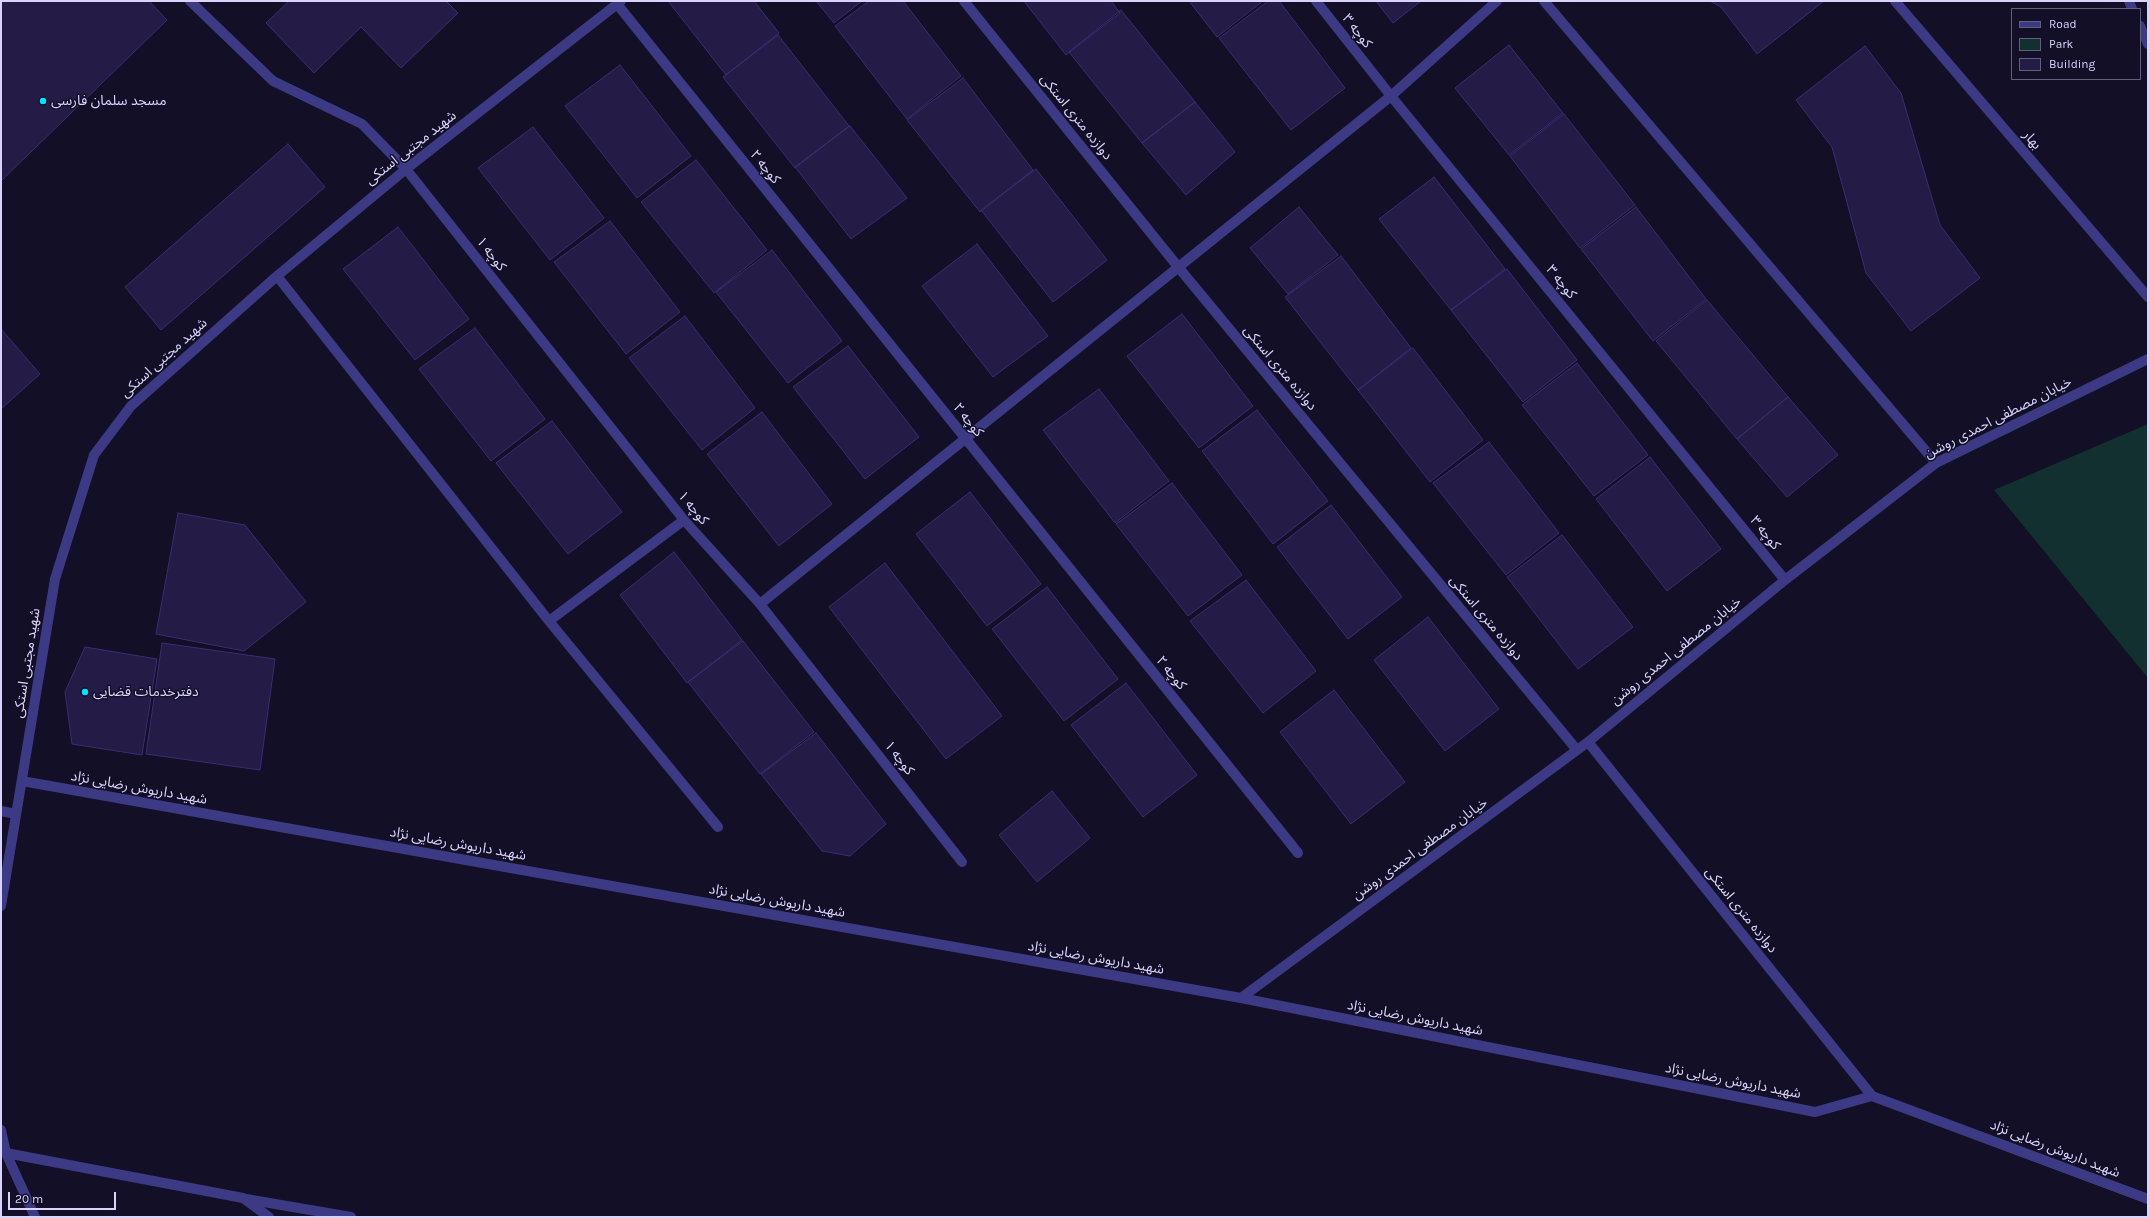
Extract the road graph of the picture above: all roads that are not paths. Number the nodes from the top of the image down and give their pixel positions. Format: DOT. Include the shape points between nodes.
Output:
graph roads {
  1 [pos="190,1"];
  2 [pos="964,1"];
  3 [pos="1316,1"];
  4 [pos="1497,1"];
  5 [pos="1544,1"];
  6 [pos="1895,1"];
  7 [pos="619,3"];
  8 [pos="2141,28"];
  9 [pos="2148,44"];
  10 [pos="1391,96"];
  11 [pos="406,169"];
  12 [pos="1179,268"];
  13 [pos="277,276"];
  14 [pos="2148,297"];
  15 [pos="2148,359"];
  16 [pos="966,440"];
  17 [pos="1936,463"];
  18 [pos="684,520"];
  19 [pos="1785,580"];
  20 [pos="760,604"];
  21 [pos="549,621"];
  22 [pos="1588,742"];
  23 [pos="1577,750"];
  24 [pos="22,781"];
  25 [pos="1,811"];
  26 [pos="16,814"];
  27 [pos="718,827"];
  28 [pos="1298,853"];
  29 [pos="962,862"];
  30 [pos="1,906"];
  31 [pos="1241,998"];
  32 [pos="1872,1096"];
  33 [pos="1,1130"];
  34 [pos="6,1153"];
  35 [pos="243,1198"];
  36 [pos="2148,1199"];
  37 [pos="35,1217"];
  38 [pos="269,1217"];
  39 [pos="351,1217"];
  1 -- 11 [label="street, کوچه ۱" via="273,81 362,124"];
  2 -- 12 [label="street, دوازده متری استکی"];
  3 -- 10 [label="street, کوچه ۳"];
  4 -- 10 [label="street"];
  5 -- 17 [label="street"];
  6 -- 14 [label="street, بهار"];
  7 -- 11 [label="street, شهید مجتبی استکی"];
  7 -- 16 [label="street, کوچه ۲"];
  8 -- 9 [label="street"];
  10 -- 12 [label="street"];
  10 -- 19 [label="street, کوچه ۳"];
  11 -- 13 [label="street, شهید مجتبی استکی"];
  11 -- 18 [label="street, کوچه ۱"];
  12 -- 16 [label="street"];
  12 -- 23 [label="street, دوازده متری استکی"];
  13 -- 21 [label="street"];
  13 -- 24 [label="street, شهید مجتبی استکی" via="131,406 94,455 55,579"];
  15 -- 17 [label="street, خیابان مصطفی احمدی روشن"];
  16 -- 20 [label="street"];
  16 -- 28 [label="street, کوچه ۲"];
  17 -- 19 [label="street, خیابان مصطفی احمدی روشن"];
  18 -- 20 [label="street, کوچه ۱"];
  18 -- 21 [label="street"];
  19 -- 22 [label="street, خیابان مصطفی احمدی روشن"];
  20 -- 29 [label="street, کوچه ۱"];
  21 -- 27 [label="street"];
  22 -- 23 [label="street, خیابان مصطفی احمدی روشن"];
  22 -- 32 [label="street, دوازده متری استکی"];
  23 -- 31 [label="street, خیابان مصطفی احمدی روشن"];
  24 -- 26 [label="street, شهید مجتبی استکی"];
  24 -- 31 [label="street, شهید داریوش رضایی نژاد"];
  25 -- 26 [label="street"];
  26 -- 30 [label="street, شهید مجتبی استکی"];
  31 -- 32 [label="street, شهید داریوش رضایی نژاد" via="1815,1112"];
  32 -- 36 [label="street, شهید داریوش رضایی نژاد"];
  33 -- 34 [label="street"];
  34 -- 35 [label="street"];
  34 -- 37 [label="street"];
  35 -- 38 [label="street"];
  35 -- 39 [label="street"];
}
